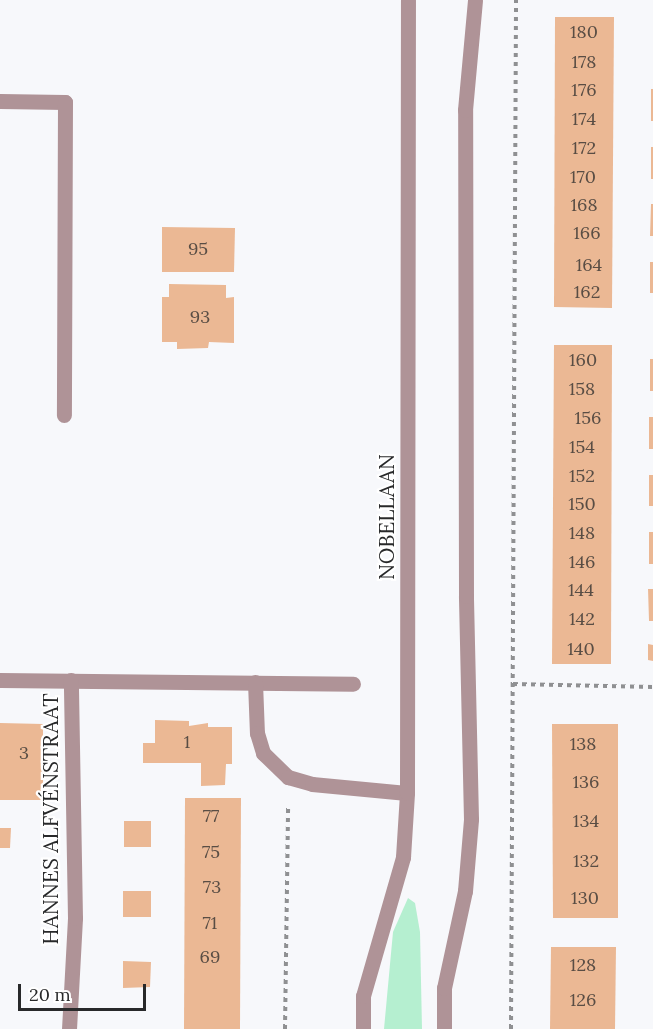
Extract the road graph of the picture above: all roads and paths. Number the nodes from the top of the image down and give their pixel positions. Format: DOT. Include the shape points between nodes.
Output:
graph roads {
  1 [pos="408,0"];
  2 [pos="475,0"];
  3 [pos="516,0"];
  4 [pos="0,101"];
  5 [pos="64,415"];
  6 [pos="0,680"];
  7 [pos="71,680"];
  8 [pos="255,682"];
  9 [pos="353,684"];
  10 [pos="513,684"];
  11 [pos="653,687"];
  12 [pos="288,777"];
  13 [pos="407,793"];
  14 [pos="69,1029"];
  15 [pos="285,1029"];
  16 [pos="363,1029"];
  17 [pos="444,1029"];
  18 [pos="511,1029"];
  1 -- 13 [label="street, NOBELLAAN"];
  2 -- 17 [label="street" via="465,110 466,596 471,819 465,891 444,988"];
  3 -- 10 [label="path"];
  4 -- 5 [label="street" via="65,102"];
  6 -- 7 [label="street, HANNES ALFVÉNSTRAAT"];
  7 -- 8 [label="street, HANNES ALFVÉNSTRAAT"];
  7 -- 14 [label="street, HANNES ALFVÉNSTRAAT" via="75,918"];
  8 -- 9 [label="street, HANNES ALFVÉNSTRAAT"];
  8 -- 12 [label="street" via="257,733 263,753"];
  10 -- 11 [label="path"];
  10 -- 18 [label="path"];
  12 -- 13 [label="street" via="312,784"];
  12 -- 15 [label="path"];
  13 -- 16 [label="street, NOBELLAAN" via="403,857 363,996"];
}
